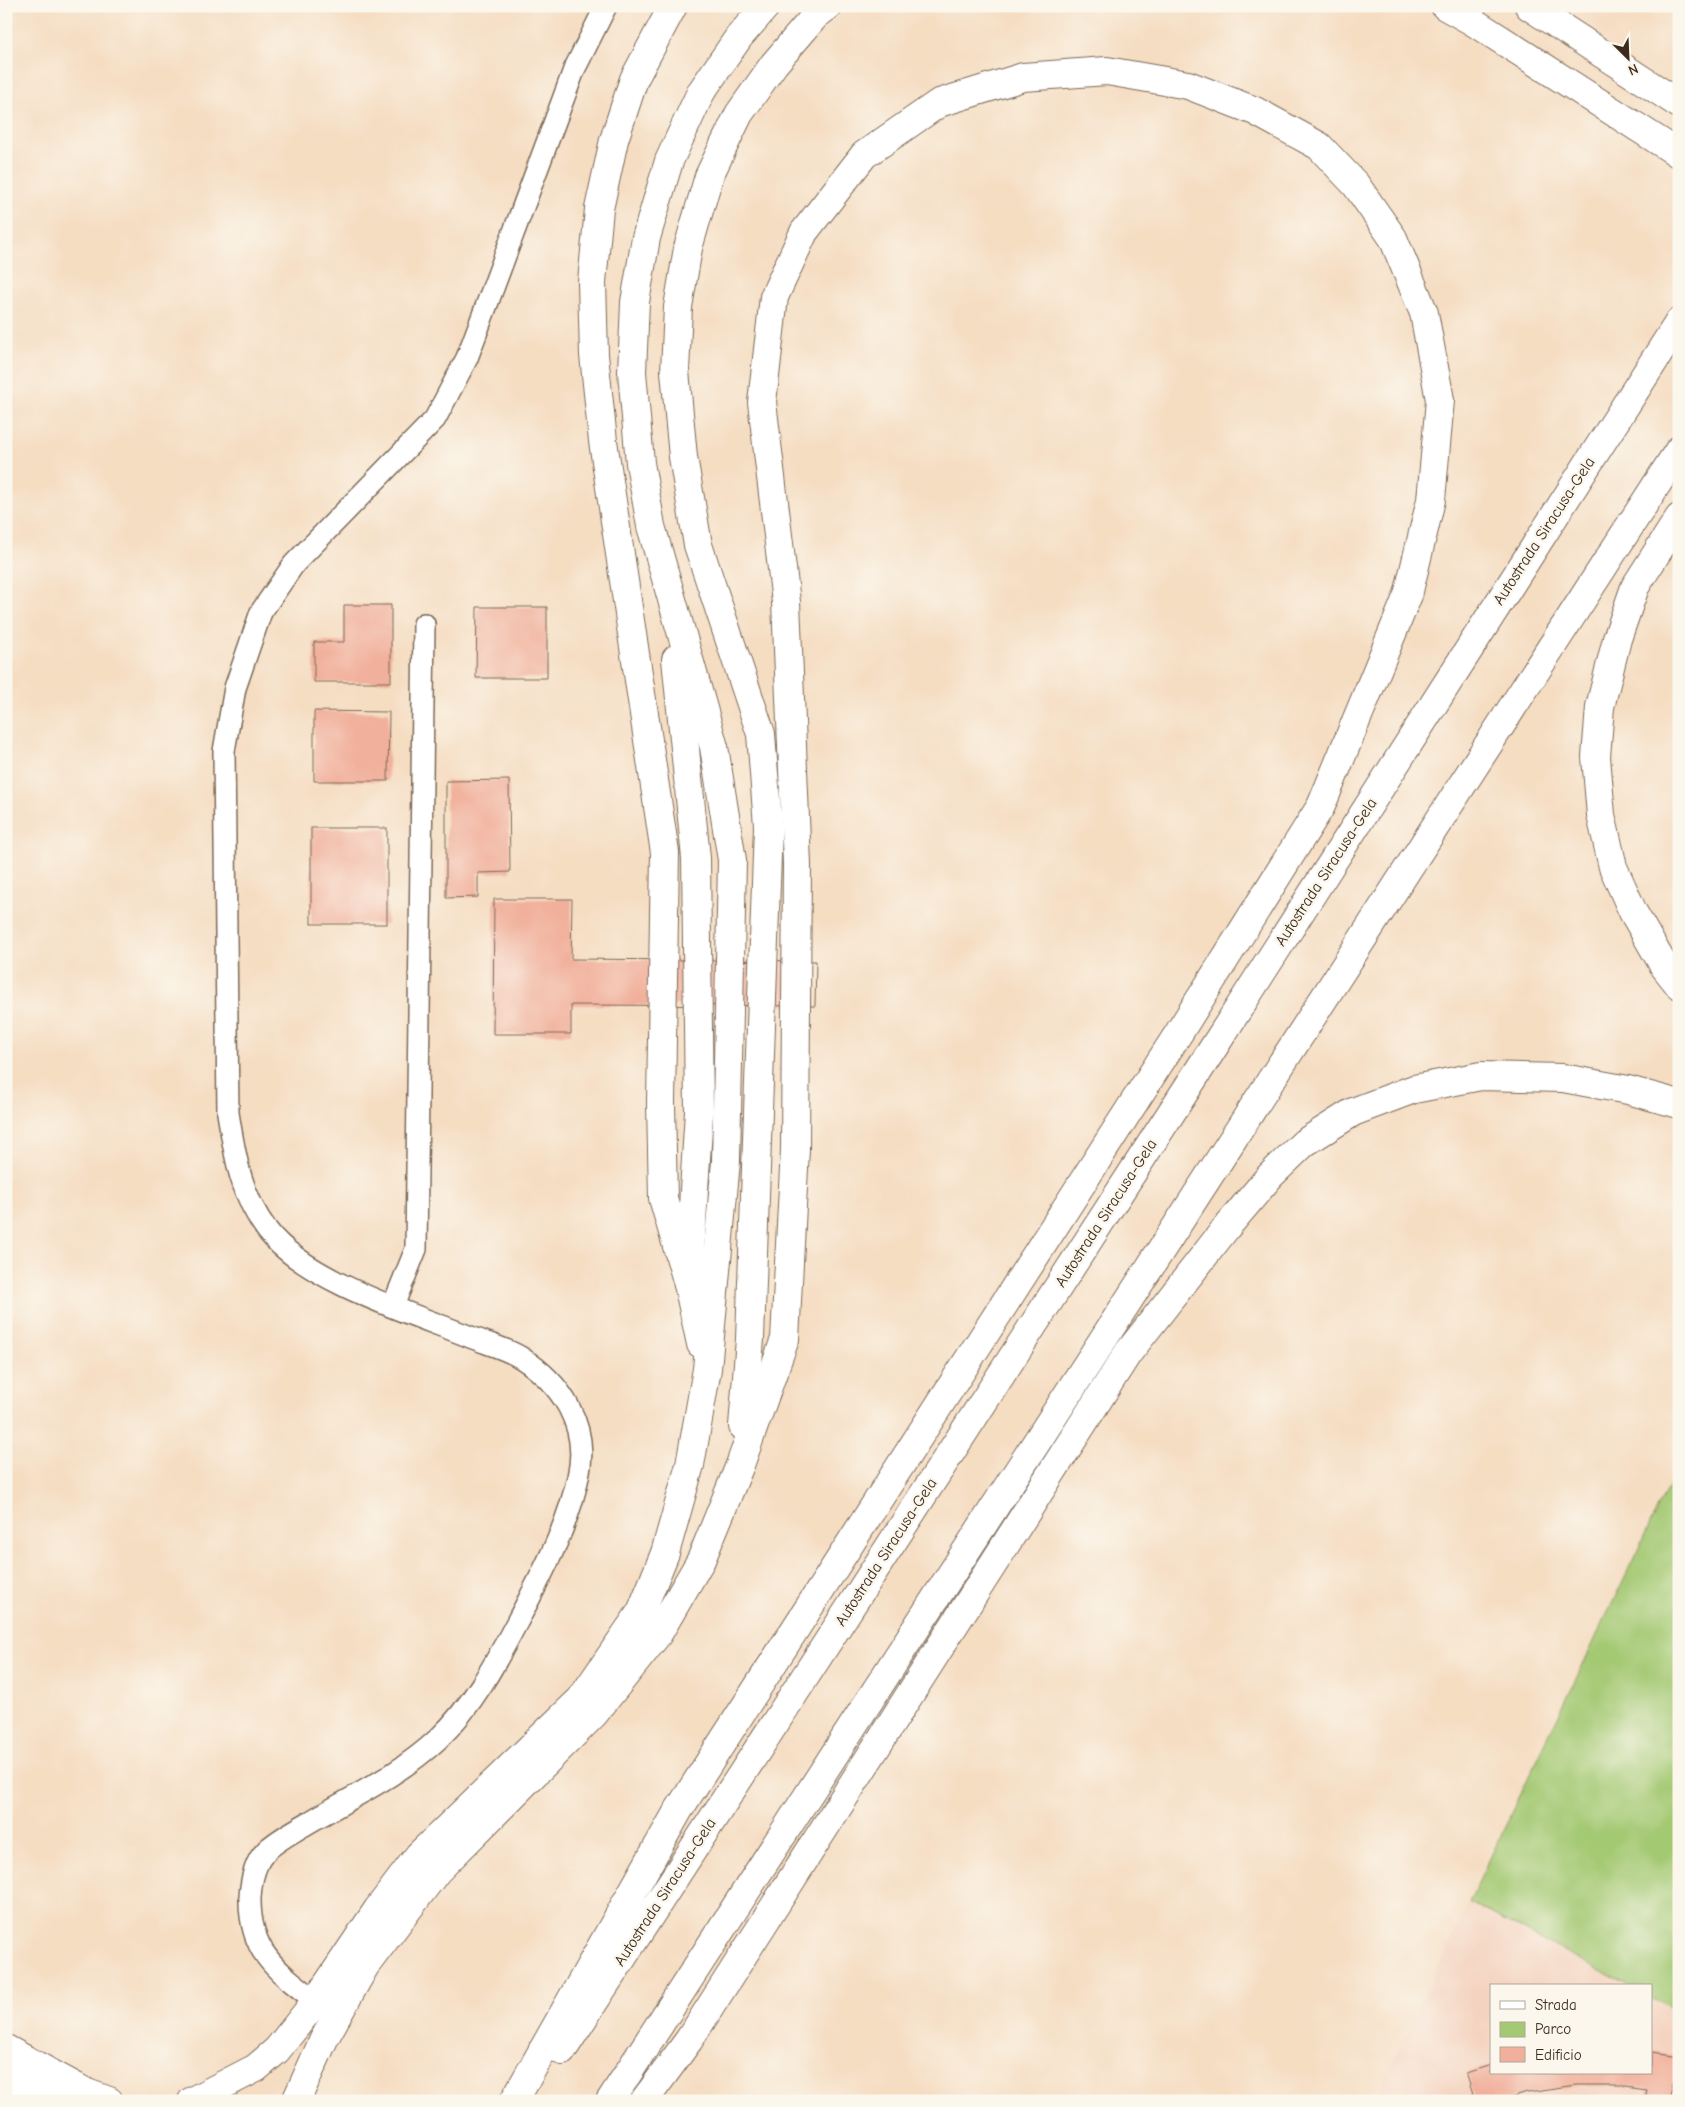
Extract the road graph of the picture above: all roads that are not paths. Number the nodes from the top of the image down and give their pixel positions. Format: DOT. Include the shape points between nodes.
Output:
graph roads {
  1 [pos="606,6"];
  2 [pos="673,6"];
  3 [pos="766,6"];
  4 [pos="828,6"];
  5 [pos="1445,6"];
  6 [pos="1529,6"];
  7 [pos="1679,104"];
  8 [pos="1679,154"];
  9 [pos="1679,322"];
  10 [pos="1679,450"];
  11 [pos="1679,518"];
  12 [pos="668,588"];
  13 [pos="424,624"];
  14 [pos="1679,985"];
  15 [pos="1679,1104"];
  16 [pos="688,1284"];
  17 [pos="393,1306"];
  18 [pos="706,1369"];
  19 [pos="740,1465"];
  20 [pos="316,2001"];
  21 [pos="6,2048"];
  22 [pos="256,2068"];
  23 [pos="6,2071"];
  24 [pos="6,2089"];
  25 [pos="296,2100"];
  26 [pos="27,2101"];
  27 [pos="59,2101"];
  28 [pos="109,2101"];
  29 [pos="192,2101"];
  30 [pos="233,2101"];
  31 [pos="514,2101"];
  32 [pos="529,2101"];
  33 [pos="610,2101"];
  34 [pos="644,2101"];
  1 -- 17 [label="lane" via="574,70 467,358 434,419 294,564 261,612 235,688 224,751 228,1113 237,1168 248,1199 267,1231 292,1256 350,1289"];
  2 -- 16 [label="main road" via="634,79 614,140 599,209 592,282 594,355 602,441 665,853 661,1103 663,1198"];
  3 -- 12 [label="main road" via="739,37 701,92 668,161 646,238 635,302 632,372 640,462 651,526"];
  4 -- 19 [label="main road" via="816,15 774,64 739,114 709,176 688,248 678,306 676,370 684,457 698,545 762,734 768,826 750,1339"];
  5 -- 8 [label="main road"];
  6 -- 7 [label="main road"];
  9 -- 32 [label="main road, Autostrada Siracusa-Gela" via="1205,1061"];
  10 -- 33 [label="main road"];
  11 -- 14 [label="main road" via="1635,587 1617,639 1600,707 1596,757 1601,815 1613,867 1633,912 1664,966"];
  12 -- 16 [label="main road" via="696,858 698,1112"];
  12 -- 18 [label="main road" via="714,747 732,860 726,1161"];
  13 -- 17 [label="lane" via="416,1249"];
  15 -- 34 [label="main road" via="1564,1078 1481,1076 1414,1089 1352,1112 1304,1143 1270,1176 1226,1228 1128,1353 689,2040"];
  16 -- 18 [label="main road"];
  17 -- 20 [label="lane" via="519,1356 554,1383 572,1413 581,1440 579,1475 560,1540 503,1648 468,1704 438,1739 393,1774 266,1851 251,1880 250,1919 262,1951 283,1975"];
  18 -- 20 [label="main road" via="690,1465 665,1553 641,1612 580,1699 419,1855"];
  19 -- 25 [label="main road" via="701,1560 658,1634 594,1714 437,1870 365,1966 324,2039"];
  19 -- 31 [label="main road" via="784,1339 795,1150 796,865 786,611 762,402 774,297 804,232 864,155 939,103 1023,77 1107,71 1188,85 1255,111 1319,146 1356,185 1393,238 1424,313 1440,400 1431,500 1408,595 1321,806 678,1811"];
  20 -- 22 [label="main road" via="277,2050"];
  21 -- 28 [label="main road" via="87,2093"];
  22 -- 29 [label="main road"];
  22 -- 30 [label="main road"];
  23 -- 27 [label="main road"];
  24 -- 26 [label="main road"];
}
